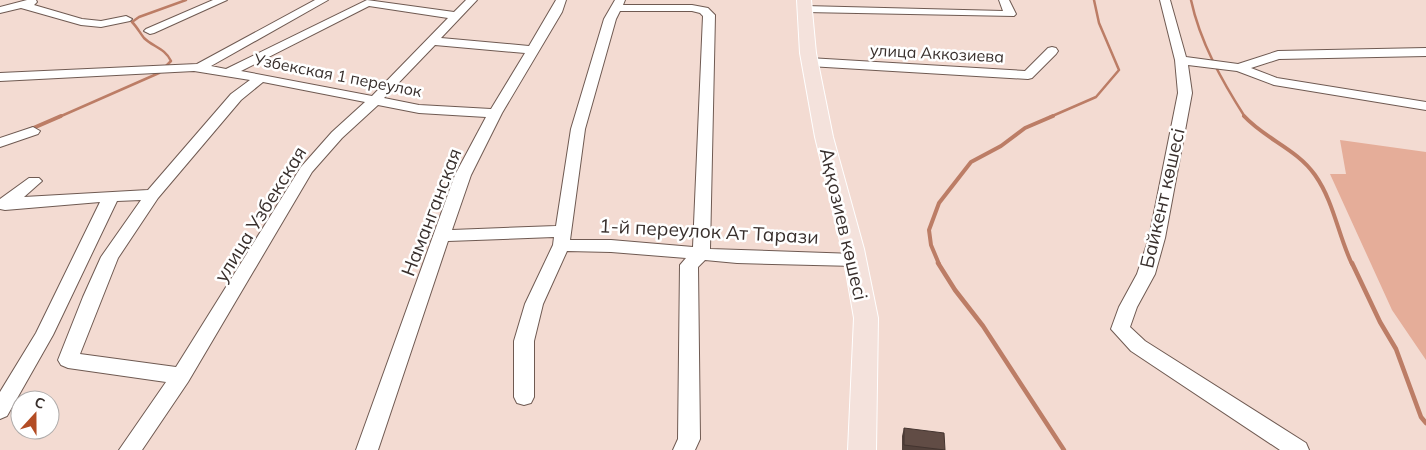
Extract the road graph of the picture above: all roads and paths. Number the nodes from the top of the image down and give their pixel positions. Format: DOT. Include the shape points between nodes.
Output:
graph roads {
  1 [pos="39,0"];
  2 [pos="222,0"];
  3 [pos="323,0"];
  4 [pos="472,0"];
  5 [pos="561,0"];
  6 [pos="1004,0"];
  7 [pos="1165,0"];
  8 [pos="618,4"];
  9 [pos="690,4"];
  10 [pos="804,4"];
  11 [pos="0,5"];
  12 [pos="18,6"];
  13 [pos="0,10"];
  14 [pos="457,16"];
  15 [pos="126,19"];
  16 [pos="150,31"];
  17 [pos="434,41"];
  18 [pos="533,50"];
  19 [pos="1052,51"];
  20 [pos="1426,52"];
  21 [pos="1180,60"];
  22 [pos="809,62"];
  23 [pos="198,68"];
  24 [pos="1240,68"];
  25 [pos="229,72"];
  26 [pos="0,77"];
  27 [pos="261,78"];
  28 [pos="374,101"];
  29 [pos="1426,106"];
  30 [pos="495,113"];
  31 [pos="33,131"];
  32 [pos="0,143"];
  33 [pos="34,181"];
  34 [pos="152,194"];
  35 [pos="111,196"];
  36 [pos="2,206"];
  37 [pos="442,236"];
  38 [pos="562,238"];
  39 [pos="701,254"];
  40 [pos="855,260"];
  41 [pos="181,376"];
  42 [pos="524,397"];
  43 [pos="0,410"];
  44 [pos="130,450"];
  45 [pos="367,450"];
  46 [pos="684,450"];
  47 [pos="862,450"];
  48 [pos="1298,450"];
  1 -- 12 [label="street"];
  2 -- 16 [label="street"];
  3 -- 23 [label="street"];
  4 -- 14 [label="street, улица Узбекская"];
  5 -- 18 [label="street, Наманганская"];
  6 -- 10 [label="street" via="1010,14"];
  7 -- 21 [label="street, Байкент көшесі"];
  8 -- 9 [label="street"];
  8 -- 38 [label="street" via="610,19 578,129"];
  9 -- 39 [label="street" via="709,15"];
  10 -- 22 [label="main road, Аққозиев көшесі"];
  11 -- 12 [label="street"];
  12 -- 13 [label="street"];
  12 -- 15 [label="street" via="81,22 101,24"];
  14 -- 17 [label="street, улица Узбекская"];
  14 -- 25 [label="street" via="368,3"];
  17 -- 18 [label="street"];
  17 -- 28 [label="street, улица Узбекская"];
  18 -- 30 [label="street, Наманганская"];
  19 -- 22 [label="street, улица Аккозиева" via="1028,75"];
  20 -- 24 [label="street" via="1278,55"];
  21 -- 24 [label="street"];
  21 -- 48 [label="street, Байкент көшесі" via="1185,93 1157,238 1146,274 1120,329 1138,346"];
  22 -- 40 [label="main road, Аққозиев көшесі"];
  23 -- 25 [label="street, Узбекская 1 переулок"];
  23 -- 26 [label="street, Узбекская 1 переулок"];
  24 -- 29 [label="street" via="1274,81"];
  25 -- 27 [label="street, Узбекская 1 переулок"];
  27 -- 28 [label="street, Узбекская 1 переулок"];
  27 -- 34 [label="street" via="236,97"];
  28 -- 30 [label="street, Узбекская 1 переулок" via="419,109"];
  28 -- 41 [label="street, улица Узбекская" via="337,134 306,170"];
  30 -- 37 [label="street, Наманганская" via="463,175"];
  31 -- 32 [label="street"];
  33 -- 36 [label="street"];
  34 -- 35 [label="street"];
  34 -- 41 [label="street" via="110,257 68,360"];
  35 -- 36 [label="street"];
  35 -- 43 [label="street" via="44,335"];
  37 -- 38 [label="street, 1-й переулок Ат Тарази"];
  37 -- 45 [label="street, Наманганская"];
  38 -- 39 [label="street, 1-й переулок Ат Тарази"];
  38 -- 42 [label="street" via="534,304 524,340"];
  39 -- 40 [label="street, 1-й переулок Ат Тарази"];
  39 -- 46 [label="street" via="689,265 688,439"];
  40 -- 47 [label="main road, Аққозиев көшесі" via="866,318"];
  41 -- 44 [label="street, улица Узбекская"];
}
